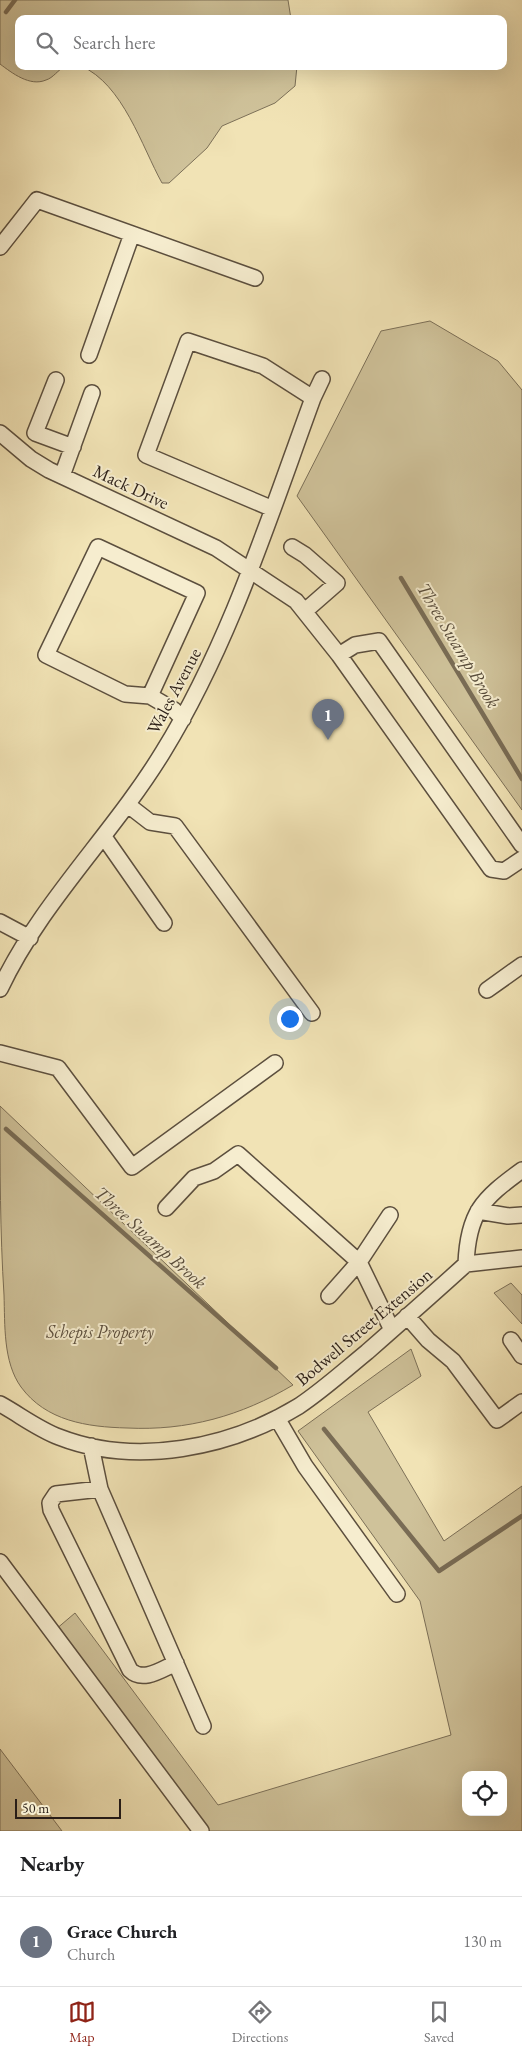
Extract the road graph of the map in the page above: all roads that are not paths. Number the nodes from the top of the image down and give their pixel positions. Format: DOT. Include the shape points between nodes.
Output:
graph roads {
  1 [pos="132,234"];
  2 [pos="0,247"];
  3 [pos="255,278"];
  4 [pos="89,355"];
  5 [pos="322,379"];
  6 [pos="56,380"];
  7 [pos="92,393"];
  8 [pos="313,398"];
  9 [pos="0,433"];
  10 [pos="73,447"];
  11 [pos="62,476"];
  12 [pos="273,509"];
  13 [pos="292,547"];
  14 [pos="250,570"];
  15 [pos="306,611"];
  16 [pos="339,655"];
  17 [pos="150,696"];
  18 [pos="183,719"];
  19 [pos="128,804"];
  20 [pos="104,836"];
  21 [pos="522,845"];
  22 [pos="522,859"];
  23 [pos="0,922"];
  24 [pos="164,923"];
  25 [pos="30,938"];
  26 [pos="522,965"];
  27 [pos="0,989"];
  28 [pos="487,990"];
  29 [pos="312,1013"];
  30 [pos="0,1053"];
  31 [pos="275,1063"];
  32 [pos="522,1170"];
  33 [pos="166,1208"];
  34 [pos="478,1211"];
  35 [pos="390,1215"];
  36 [pos="522,1215"];
  37 [pos="522,1258"];
  38 [pos="359,1262"];
  39 [pos="466,1264"];
  40 [pos="329,1296"];
  41 [pos="407,1316"];
  42 [pos="392,1330"];
  43 [pos="511,1340"];
  44 [pos="522,1356"];
  45 [pos="522,1402"];
  46 [pos="0,1404"];
  47 [pos="277,1418"];
  48 [pos="91,1446"];
  49 [pos="100,1489"];
  50 [pos="0,1562"];
  51 [pos="397,1594"];
  52 [pos="176,1663"];
  53 [pos="204,1726"];
  54 [pos="200,1831"];
  1 -- 2 [label="street" via="36,200"];
  1 -- 3 [label="street"];
  1 -- 4 [label="street"];
  5 -- 8 [label="street, Wales Avenue"];
  6 -- 10 [label="street" via="36,433"];
  7 -- 10 [label="street"];
  8 -- 12 [label="street, Wales Avenue"];
  8 -- 12 [label="street" via="263,366 188,341 146,454"];
  9 -- 11 [label="street, Mack Drive" via="31,459"];
  10 -- 11 [label="street"];
  11 -- 14 [label="street, Mack Drive" via="216,548"];
  12 -- 14 [label="street, Wales Avenue"];
  13 -- 15 [label="street" via="337,583"];
  14 -- 15 [label="street, Mack Drive"];
  14 -- 18 [label="street, Wales Avenue"];
  15 -- 16 [label="street, Mack Drive"];
  16 -- 21 [label="street" via="355,645 379,641"];
  16 -- 22 [label="street, Mack Drive" via="492,869 504,871"];
  17 -- 17 [label="street" via="125,694 46,655 98,548 197,593"];
  17 -- 18 [label="street"];
  18 -- 19 [label="street, Wales Avenue"];
  19 -- 20 [label="street, Wales Avenue"];
  19 -- 29 [label="street" via="150,822 175,826"];
  20 -- 24 [label="street"];
  20 -- 25 [label="street, Wales Avenue"];
  23 -- 25 [label="street"];
  25 -- 27 [label="street, Wales Avenue"];
  26 -- 28 [label="street"];
  30 -- 31 [label="street" via="58,1068 132,1167"];
  32 -- 34 [label="street" via="496,1189"];
  33 -- 38 [label="street" via="194,1178 214,1171 238,1154"];
  34 -- 36 [label="street"];
  34 -- 39 [label="street" via="470,1227"];
  35 -- 38 [label="street"];
  37 -- 39 [label="street"];
  38 -- 40 [label="street"];
  38 -- 42 [label="street"];
  39 -- 41 [label="street, Bodwell Street Extension"];
  41 -- 42 [label="street, Bodwell Street Extension"];
  41 -- 45 [label="street" via="453,1361 497,1420"];
  42 -- 47 [label="street, Bodwell Street Extension" via="332,1382"];
  43 -- 44 [label="street"];
  46 -- 48 [label="street, Bodwell Street Extension" via="58,1437"];
  47 -- 48 [label="street, Bodwell Street Extension" via="228,1437 173,1449 115,1450"];
  47 -- 51 [label="street" via="306,1466"];
  48 -- 49 [label="street"];
  49 -- 52 [label="street"];
  49 -- 52 [label="street" via="56,1494 50,1503 51,1510 130,1670 146,1676"];
  50 -- 54 [label="street"];
  52 -- 53 [label="street"];
}
